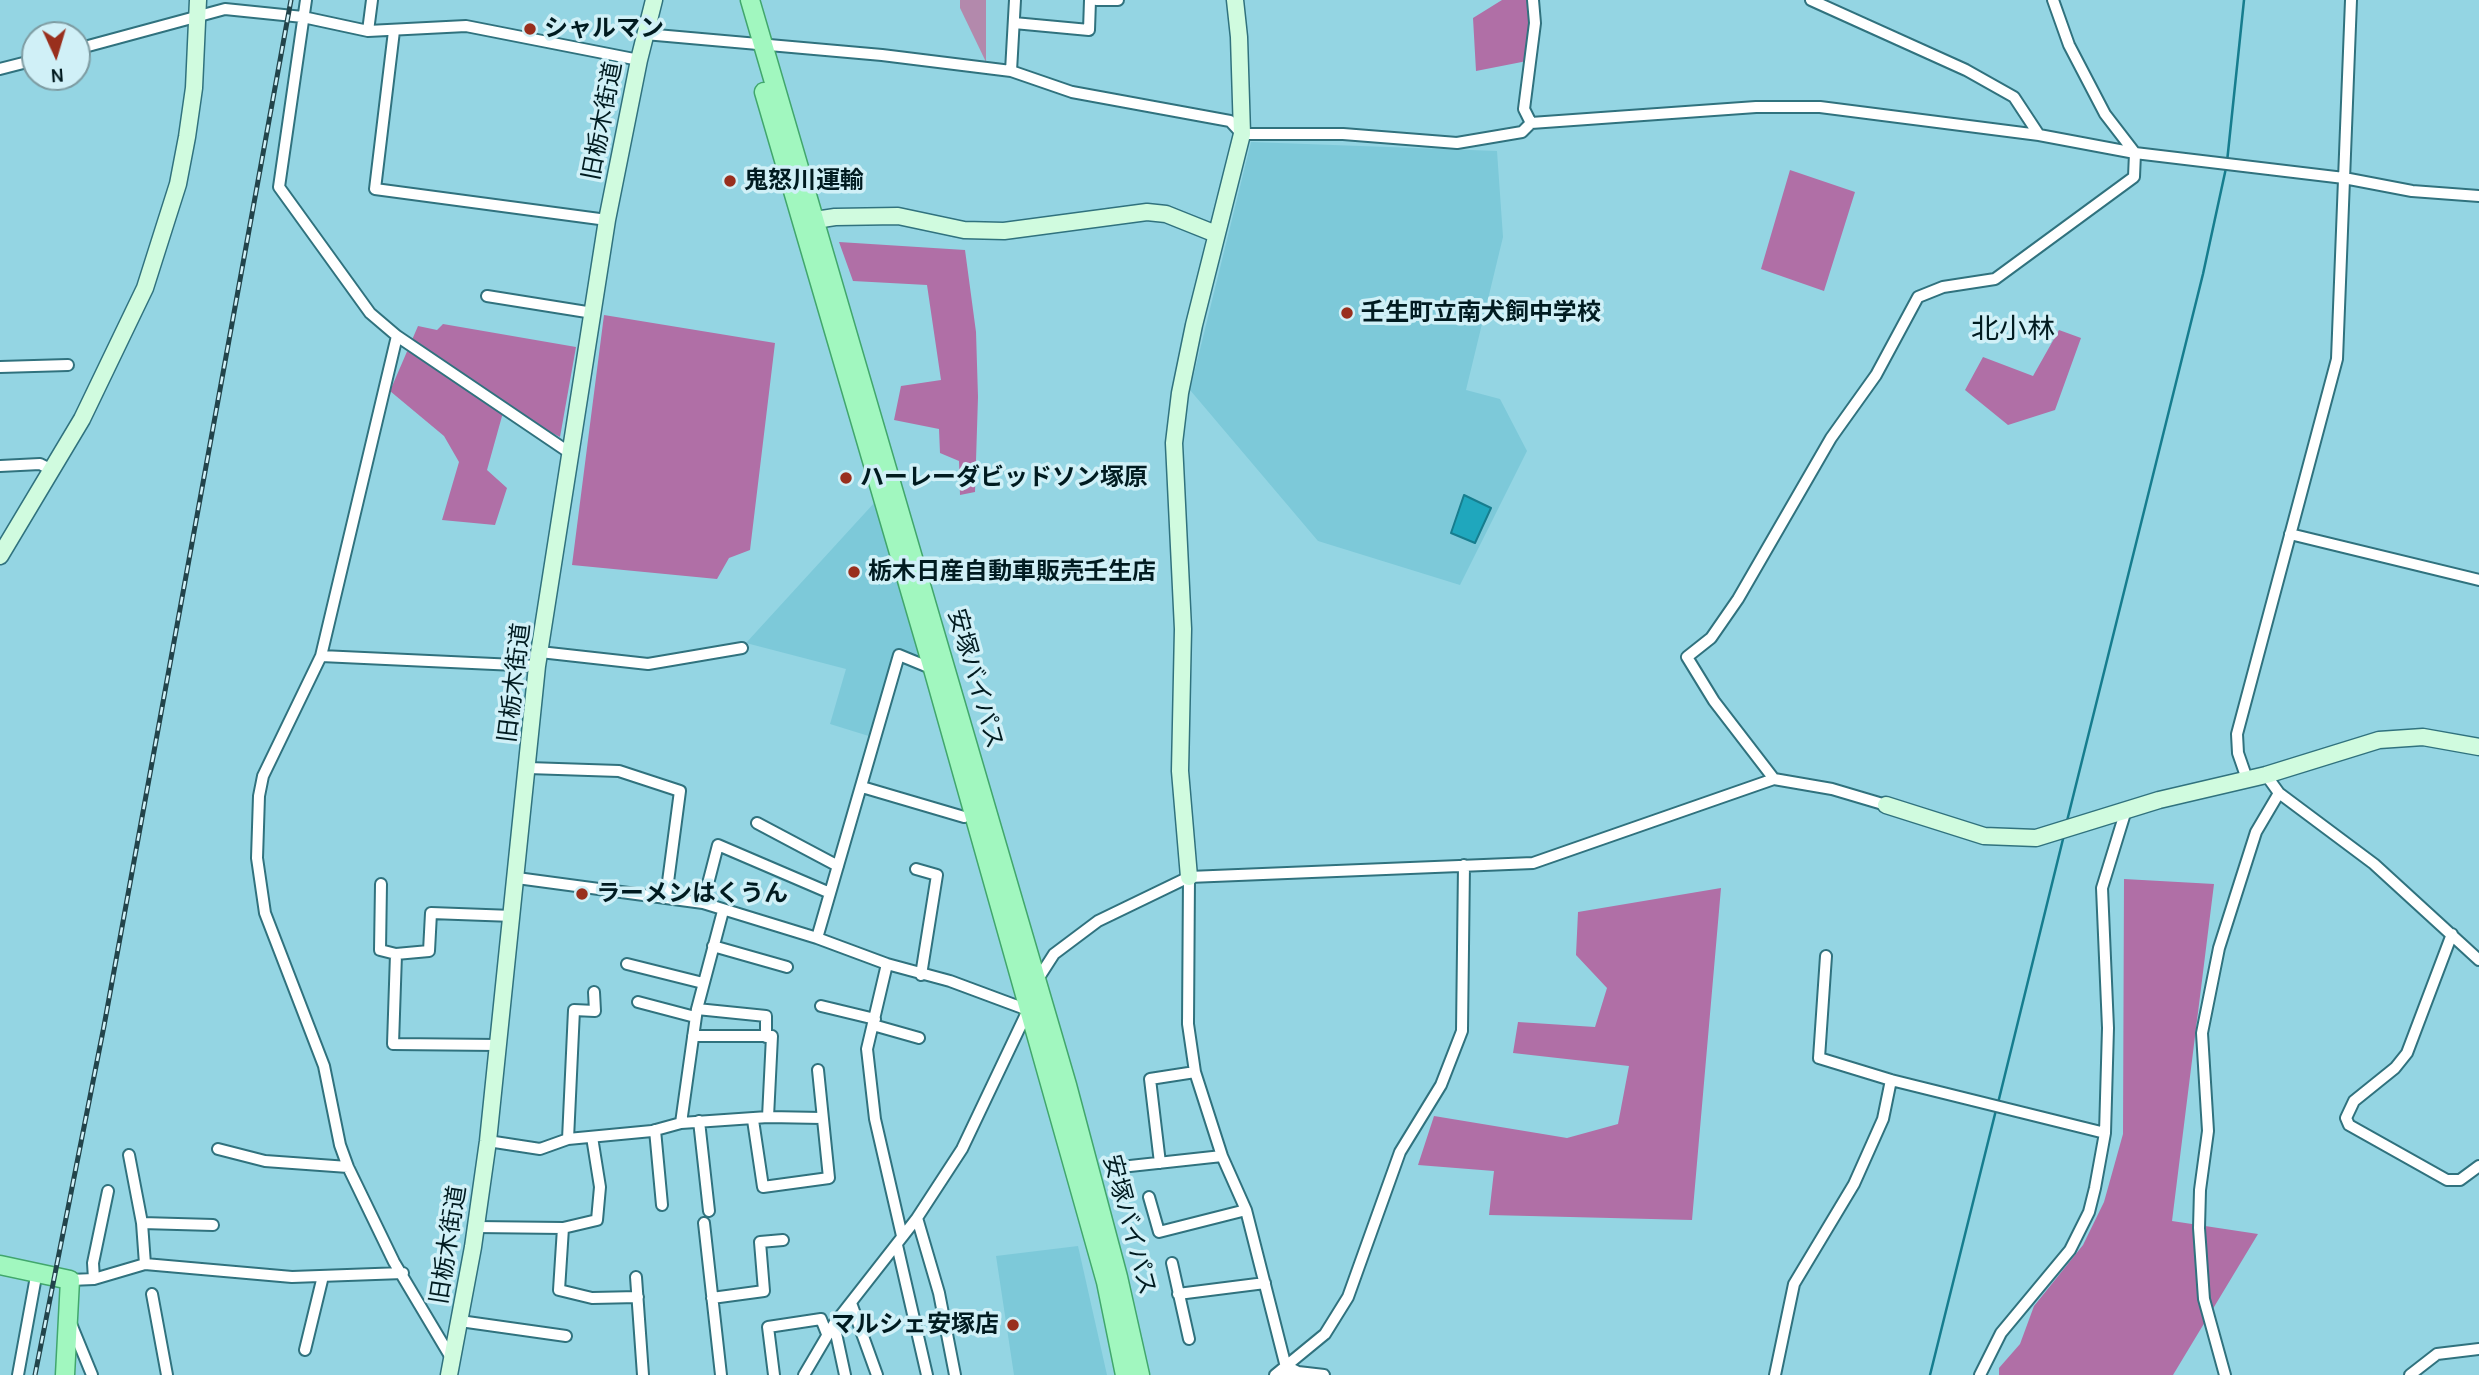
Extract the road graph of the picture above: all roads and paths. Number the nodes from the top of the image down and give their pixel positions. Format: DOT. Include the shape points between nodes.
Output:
graph roads {
  1 [pos="306,0"];
  2 [pos="372,0"];
  3 [pos="654,0"];
  4 [pos="737,0"];
  5 [pos="750,0"];
  6 [pos="1015,0"];
  7 [pos="1090,0"];
  8 [pos="1096,0"];
  9 [pos="1118,0"];
  10 [pos="1235,0"];
  11 [pos="1533,0"];
  12 [pos="1811,0"];
  13 [pos="2053,0"];
  14 [pos="2351,0"];
  15 [pos="198,8"];
  16 [pos="303,17"];
  17 [pos="1014,23"];
  18 [pos="368,31"];
  19 [pos="394,31"];
  20 [pos="645,34"];
  21 [pos="91,44"];
  22 [pos="756,44"];
  23 [pos="639,60"];
  24 [pos="21,64"];
  25 [pos="0,69"];
  26 [pos="1010,71"];
  27 [pos="1531,124"];
  28 [pos="1242,134"];
  29 [pos="2039,135"];
  30 [pos="2135,153"];
  31 [pos="2344,178"];
  32 [pos="2479,196"];
  33 [pos="607,220"];
  34 [pos="808,221"];
  35 [pos="1216,234"];
  36 [pos="487,296"];
  37 [pos="593,313"];
  38 [pos="397,336"];
  39 [pos="68,365"];
  40 [pos="0,367"];
  41 [pos="570,453"];
  42 [pos="0,466"];
  43 [pos="52,470"];
  44 [pos="2290,534"];
  45 [pos="0,556"];
  46 [pos="2479,580"];
  47 [pos="742,648"];
  48 [pos="321,656"];
  49 [pos="538,659"];
  50 [pos="933,668"];
  51 [pos="2479,747"];
  52 [pos="528,768"];
  53 [pos="2266,775"];
  54 [pos="1773,779"];
  55 [pos="2247,779"];
  56 [pos="862,787"];
  57 [pos="2279,793"];
  58 [pos="1886,806"];
  59 [pos="2126,810"];
  60 [pos="964,817"];
  61 [pos="757,823"];
  62 [pos="1464,865"];
  63 [pos="838,866"];
  64 [pos="916,869"];
  65 [pos="1189,877"];
  66 [pos="517,878"];
  67 [pos="382,884"];
  68 [pos="830,893"];
  69 [pos="666,897"];
  70 [pos="703,903"];
  71 [pos="723,911"];
  72 [pos="513,916"];
  73 [pos="2452,934"];
  74 [pos="817,938"];
  75 [pos="713,946"];
  76 [pos="396,954"];
  77 [pos="1826,956"];
  78 [pos="2479,959"];
  79 [pos="627,964"];
  80 [pos="887,964"];
  81 [pos="787,967"];
  82 [pos="921,975"];
  83 [pos="1036,980"];
  84 [pos="704,983"];
  85 [pos="594,992"];
  86 [pos="638,1002"];
  87 [pos="821,1006"];
  88 [pos="1028,1010"];
  89 [pos="696,1013"];
  90 [pos="874,1022"];
  91 [pos="693,1036"];
  92 [pos="766,1037"];
  93 [pos="919,1038"];
  94 [pos="498,1045"];
  95 [pos="818,1070"];
  96 [pos="1195,1072"];
  97 [pos="1891,1080"];
  98 [pos="768,1117"];
  99 [pos="822,1118"];
  100 [pos="753,1120"];
  101 [pos="699,1121"];
  102 [pos="681,1123"];
  103 [pos="656,1130"];
  104 [pos="2105,1133"];
  105 [pos="592,1137"];
  106 [pos="568,1139"];
  107 [pos="488,1141"];
  108 [pos="218,1149"];
  109 [pos="129,1154"];
  110 [pos="1222,1156"];
  111 [pos="1160,1163"];
  112 [pos="1130,1166"];
  113 [pos="2479,1166"];
  114 [pos="348,1167"];
  115 [pos="108,1191"];
  116 [pos="1149,1197"];
  117 [pos="662,1205"];
  118 [pos="1245,1210"];
  119 [pos="709,1211"];
  120 [pos="917,1218"];
  121 [pos="142,1223"];
  122 [pos="704,1223"];
  123 [pos="213,1225"];
  124 [pos="476,1227"];
  125 [pos="563,1227"];
  126 [pos="783,1240"];
  127 [pos="900,1240"];
  128 [pos="1172,1263"];
  129 [pos="145,1264"];
  130 [pos="0,1265"];
  131 [pos="37,1272"];
  132 [pos="403,1273"];
  133 [pos="323,1276"];
  134 [pos="636,1276"];
  135 [pos="94,1279"];
  136 [pos="70,1280"];
  137 [pos="1265,1283"];
  138 [pos="152,1294"];
  139 [pos="1178,1294"];
  140 [pos="638,1297"];
  141 [pos="712,1298"];
  142 [pos="851,1303"];
  143 [pos="66,1316"];
  144 [pos="460,1321"];
  145 [pos="834,1324"];
  146 [pos="827,1334"];
  147 [pos="566,1336"];
  148 [pos="1189,1339"];
  149 [pos="2479,1349"];
  150 [pos="305,1350"];
  151 [pos="451,1368"];
  152 [pos="1287,1370"];
  153 [pos="18,1375"];
  154 [pos="65,1375"];
  155 [pos="92,1375"];
  156 [pos="167,1375"];
  157 [pos="643,1375"];
  158 [pos="720,1375"];
  159 [pos="774,1375"];
  160 [pos="804,1375"];
  161 [pos="845,1375"];
  162 [pos="877,1375"];
  163 [pos="927,1375"];
  164 [pos="956,1375"];
  165 [pos="1125,1375"];
  166 [pos="1140,1375"];
  167 [pos="1275,1375"];
  168 [pos="1324,1375"];
  169 [pos="1775,1375"];
  170 [pos="1980,1375"];
  171 [pos="2225,1375"];
  172 [pos="2410,1375"];
  1 -- 16 [label="street"];
  2 -- 18 [label="street"];
  3 -- 20 [label="street, 旧栃木街道"];
  4 -- 22 [label="main road, 安塚バイパス"];
  5 -- 22 [label="main road, 安塚バイパス"];
  6 -- 17 [label="street"];
  7 -- 17 [label="street" via="1089,30"];
  8 -- 9 [label="street"];
  10 -- 28 [label="street"];
  11 -- 27 [label="street" via="1535,23 1524,109"];
  12 -- 29 [label="street" via="1966,70 2014,97"];
  13 -- 30 [label="street" via="2069,45 2105,114"];
  14 -- 31 [label="street"];
  15 -- 16 [label="street"];
  15 -- 21 [label="street"];
  15 -- 43 [label="street" via="189,125 165,232 120,345"];
  16 -- 18 [label="street"];
  16 -- 38 [label="street" via="279,187 370,313"];
  17 -- 26 [label="street"];
  18 -- 19 [label="street"];
  19 -- 23 [label="street" via="467,26"];
  19 -- 33 [label="street" via="375,190"];
  20 -- 22 [label="street"];
  20 -- 23 [label="street, 旧栃木街道"];
  22 -- 26 [label="street"];
  22 -- 34 [label="main road, 安塚バイパス"];
  23 -- 33 [label="street, 旧栃木街道"];
  24 -- 25 [label="street"];
  26 -- 28 [label="street" via="1072,92 1230,121"];
  27 -- 28 [label="street" via="1522,132 1457,143 1343,134"];
  27 -- 29 [label="street" via="1756,107 1820,107"];
  28 -- 35 [label="street"];
  29 -- 30 [label="street"];
  30 -- 31 [label="street"];
  30 -- 54 [label="street" via="2134,177 2009,271 1995,279 1943,287 1918,297 1876,375 1831,438 1738,599 1711,638 1686,657"];
  31 -- 32 [label="street" via="2413,191"];
  31 -- 44 [label="street" via="2337,359"];
  33 -- 37 [label="street, 旧栃木街道"];
  34 -- 35 [label="street" via="898,216 993,232 1147,212 1166,214"];
  34 -- 50 [label="main road, 安塚バイパス"];
  34 -- 83 [label="main road, 安塚バイパス"];
  35 -- 65 [label="street" via="1181,386 1174,443 1183,629 1180,771"];
  36 -- 37 [label="street"];
  37 -- 41 [label="street, 旧栃木街道"];
  38 -- 41 [label="street"];
  38 -- 48 [label="street"];
  39 -- 40 [label="street"];
  41 -- 49 [label="street, 旧栃木街道"];
  42 -- 43 [label="street" via="40,464"];
  43 -- 45 [label="street"];
  44 -- 46 [label="street"];
  44 -- 55 [label="street" via="2237,734"];
  47 -- 49 [label="street" via="648,664"];
  48 -- 49 [label="street"];
  48 -- 114 [label="street" via="263,776 257,858 263,905 324,1066"];
  49 -- 52 [label="street, 旧栃木街道"];
  50 -- 56 [label="street" via="899,655"];
  50 -- 88 [label="main road, 安塚バイパス"];
  51 -- 53 [label="street" via="2423,737 2379,740"];
  52 -- 66 [label="street, 旧栃木街道"];
  52 -- 69 [label="street" via="619,771 680,791"];
  53 -- 55 [label="street"];
  53 -- 57 [label="street"];
  54 -- 58 [label="street" via="1832,789"];
  54 -- 62 [label="street" via="1540,861"];
  55 -- 59 [label="street"];
  56 -- 60 [label="street"];
  56 -- 63 [label="street"];
  57 -- 73 [label="street" via="2374,864"];
  57 -- 171 [label="street" via="2256,832 2219,948 2202,1033 2208,1131 2200,1190 2204,1299"];
  58 -- 59 [label="street" via="1964,831 2020,839 2049,836"];
  59 -- 104 [label="street" via="2102,888 2108,1028"];
  61 -- 63 [label="street"];
  62 -- 65 [label="street"];
  62 -- 152 [label="street" via="1462,1031 1441,1085 1400,1152 1348,1297 1325,1334"];
  63 -- 68 [label="street"];
  64 -- 82 [label="street" via="937,875"];
  65 -- 83 [label="street" via="1098,921 1054,954"];
  65 -- 96 [label="street" via="1188,1024"];
  66 -- 69 [label="street"];
  66 -- 72 [label="street, 旧栃木街道"];
  67 -- 76 [label="street" via="380,950"];
  68 -- 70 [label="street" via="718,845"];
  68 -- 74 [label="street"];
  69 -- 70 [label="street"];
  70 -- 71 [label="street"];
  71 -- 74 [label="street"];
  71 -- 75 [label="street"];
  72 -- 76 [label="street" via="431,913 429,951"];
  72 -- 94 [label="street, 旧栃木街道"];
  73 -- 78 [label="street"];
  73 -- 113 [label="street" via="2407,1053 2354,1101 2346,1118 2349,1125 2447,1180 2460,1180"];
  74 -- 80 [label="street"];
  75 -- 81 [label="street"];
  75 -- 84 [label="street"];
  76 -- 94 [label="street" via="393,1044"];
  77 -- 97 [label="street" via="1819,1058"];
  79 -- 84 [label="street"];
  80 -- 82 [label="street"];
  80 -- 90 [label="street"];
  82 -- 88 [label="street"];
  83 -- 88 [label="street"];
  83 -- 166 [label="main road, 安塚バイパス" via="1118,1277"];
  84 -- 89 [label="street"];
  85 -- 106 [label="street" via="595,1012 574,1010"];
  86 -- 89 [label="street"];
  87 -- 90 [label="street"];
  88 -- 120 [label="street" via="962,1149"];
  88 -- 165 [label="main road, 安塚バイパス" via="1106,1282"];
  89 -- 91 [label="street"];
  89 -- 92 [label="street" via="766,1016"];
  90 -- 93 [label="street"];
  90 -- 127 [label="street" via="867,1049"];
  91 -- 92 [label="street"];
  91 -- 102 [label="street"];
  92 -- 98 [label="street" via="772,1036"];
  94 -- 107 [label="street, 旧栃木街道"];
  95 -- 99 [label="street"];
  96 -- 110 [label="street"];
  96 -- 111 [label="street" via="1150,1079"];
  97 -- 104 [label="street"];
  97 -- 169 [label="street" via="1883,1119 1854,1184 1794,1284"];
  98 -- 99 [label="street"];
  98 -- 100 [label="street"];
  99 -- 100 [label="street" via="829,1178 763,1187"];
  100 -- 101 [label="street"];
  101 -- 102 [label="street"];
  101 -- 119 [label="street"];
  102 -- 103 [label="street"];
  103 -- 105 [label="street"];
  103 -- 117 [label="street"];
  104 -- 170 [label="street" via="2083,1226 2041,1288 2001,1333"];
  105 -- 106 [label="street"];
  105 -- 125 [label="street" via="600,1187 597,1220"];
  106 -- 107 [label="street" via="540,1149"];
  107 -- 124 [label="street, 旧栃木街道"];
  108 -- 114 [label="street" via="265,1161"];
  109 -- 121 [label="street"];
  110 -- 111 [label="street"];
  110 -- 118 [label="street"];
  111 -- 112 [label="street"];
  114 -- 132 [label="street"];
  115 -- 135 [label="street" via="93,1263"];
  116 -- 118 [label="street" via="1159,1232"];
  118 -- 137 [label="street"];
  120 -- 127 [label="street"];
  120 -- 164 [label="street"];
  121 -- 123 [label="street"];
  121 -- 129 [label="street"];
  122 -- 141 [label="street"];
  124 -- 125 [label="street"];
  124 -- 144 [label="street, 旧栃木街道"];
  125 -- 140 [label="street" via="559,1290 592,1298"];
  126 -- 141 [label="street" via="760,1242 764,1291"];
  127 -- 142 [label="street"];
  127 -- 163 [label="street"];
  128 -- 139 [label="street"];
  129 -- 133 [label="street" via="292,1278"];
  129 -- 135 [label="street"];
  130 -- 131 [label="main road"];
  131 -- 136 [label="main road"];
  131 -- 153 [label="street"];
  132 -- 133 [label="street"];
  132 -- 151 [label="street"];
  133 -- 150 [label="street"];
  134 -- 140 [label="street"];
  135 -- 136 [label="street"];
  136 -- 143 [label="main road"];
  137 -- 139 [label="street"];
  137 -- 152 [label="street"];
  138 -- 156 [label="street"];
  139 -- 148 [label="street"];
  140 -- 157 [label="street"];
  141 -- 158 [label="street"];
  142 -- 145 [label="street"];
  142 -- 162 [label="street"];
  143 -- 154 [label="main road"];
  143 -- 155 [label="street"];
  144 -- 147 [label="street"];
  144 -- 151 [label="street, 旧栃木街道"];
  145 -- 146 [label="street"];
  145 -- 161 [label="street"];
  146 -- 159 [label="street" via="821,1320 768,1327"];
  146 -- 160 [label="street"];
  149 -- 172 [label="street" via="2437,1354"];
  152 -- 167 [label="street"];
  152 -- 168 [label="street"];
}
